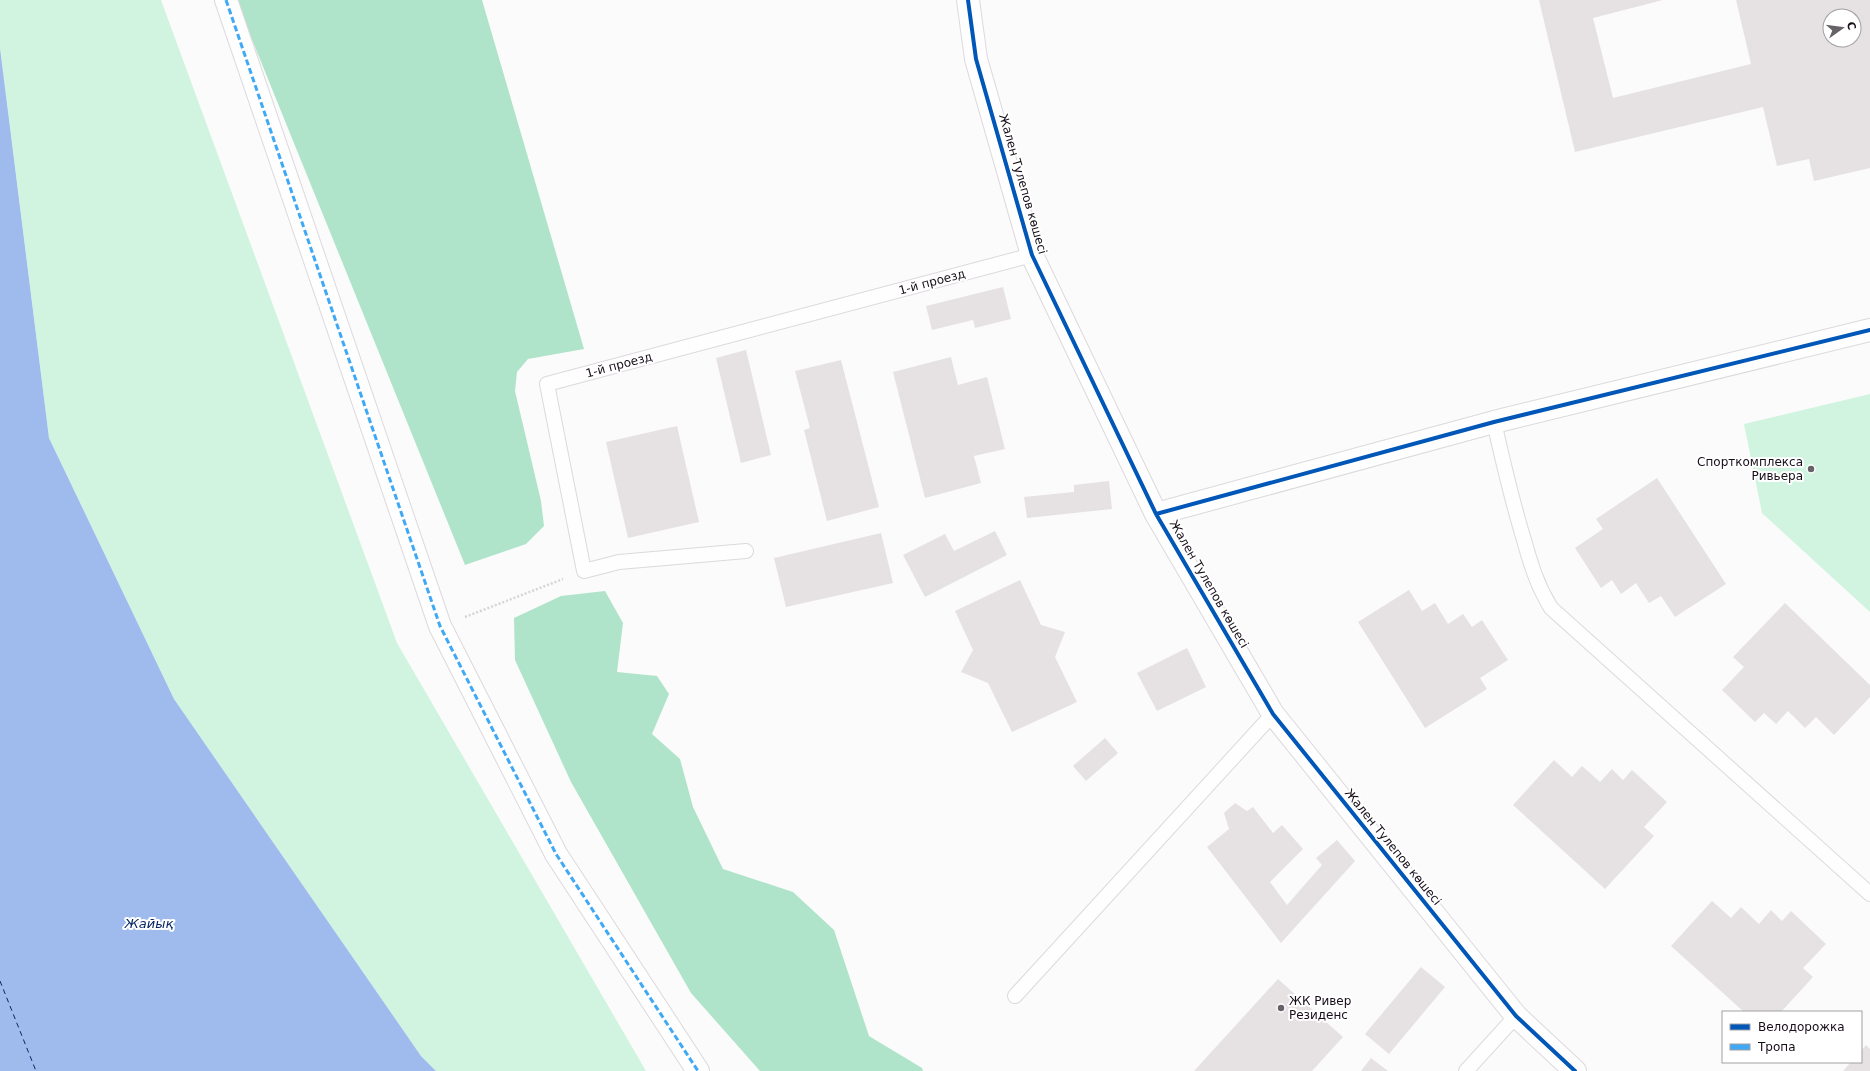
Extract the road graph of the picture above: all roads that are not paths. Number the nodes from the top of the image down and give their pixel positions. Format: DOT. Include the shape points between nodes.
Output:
graph roads {
  1 [pos="226,0"];
  2 [pos="968,0"];
  3 [pos="1032,255"];
  4 [pos="1870,330"];
  5 [pos="1494,422"];
  6 [pos="1156,514"];
  7 [pos="746,551"];
  8 [pos="1273,714"];
  9 [pos="1870,894"];
  10 [pos="1015,996"];
  11 [pos="1516,1016"];
  12 [pos="698,1071"];
  13 [pos="1466,1071"];
  14 [pos="1575,1071"];
  1 -- 12 [label="street" via="440,626 556,854"];
  2 -- 3 [label="street, Жален Тулепов көшесі" via="976,59"];
  3 -- 6 [label="street, Жален Тулепов көшесі"];
  3 -- 7 [label="lane, 1-й проезд" via="547,384 584,571 619,562"];
  4 -- 5 [label="street"];
  5 -- 6 [label="street"];
  5 -- 9 [label="lane" via="1511,500 1529,559 1539,588 1551,608"];
  6 -- 8 [label="street, Жален Тулепов көшесі"];
  8 -- 10 [label="lane"];
  8 -- 11 [label="street, Жален Тулепов көшесі"];
  11 -- 13 [label="lane"];
  11 -- 14 [label="street, Жален Тулепов көшесі"];
}
